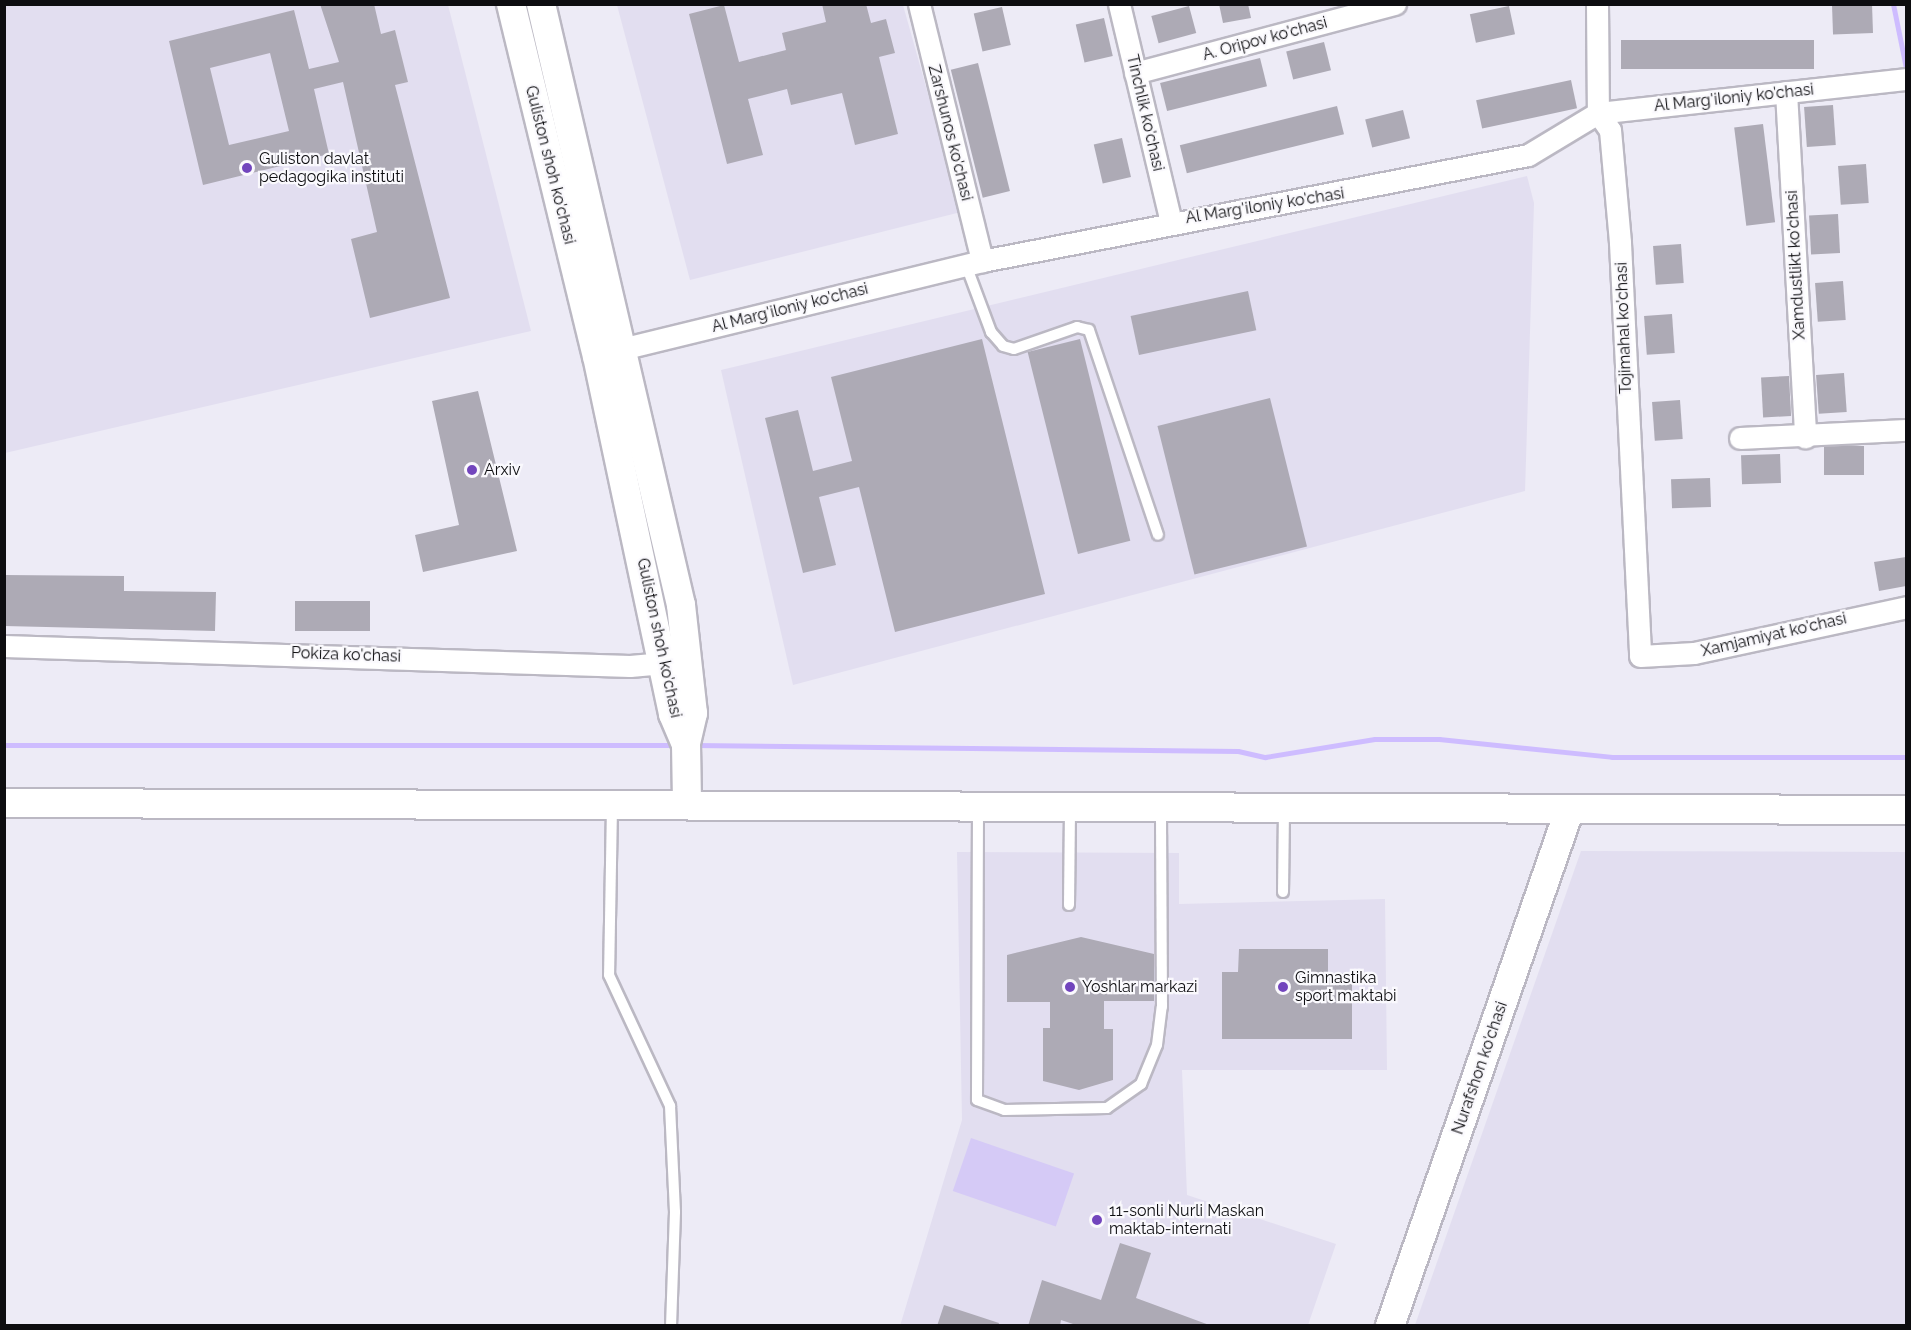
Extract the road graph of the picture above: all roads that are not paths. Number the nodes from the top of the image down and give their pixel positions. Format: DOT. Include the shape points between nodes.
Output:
graph roads {
  1 [pos="511,4"];
  2 [pos="541,4"];
  3 [pos="919,4"];
  4 [pos="1119,4"];
  5 [pos="1395,4"];
  6 [pos="1597,4"];
  7 [pos="1135,73"];
  8 [pos="1906,79"];
  9 [pos="1786,92"];
  10 [pos="1598,113"];
  11 [pos="1171,222"];
  12 [pos="974,263"];
  13 [pos="609,352"];
  14 [pos="1906,430"];
  15 [pos="1805,437"];
  16 [pos="1740,438"];
  17 [pos="1158,535"];
  18 [pos="1906,607"];
  19 [pos="4,646"];
  20 [pos="1640,656"];
  21 [pos="676,662"];
  22 [pos="687,795"];
  23 [pos="4,803"];
  24 [pos="612,806"];
  25 [pos="978,806"];
  26 [pos="1070,807"];
  27 [pos="1161,807"];
  28 [pos="1284,808"];
  29 [pos="1906,810"];
  30 [pos="1569,811"];
  31 [pos="1283,892"];
  32 [pos="1069,905"];
  33 [pos="671,1326"];
  34 [pos="1390,1326"];
  1 -- 13 [label="main road, Guliston shoh ko'chasi"];
  2 -- 13 [label="main road, Guliston shoh ko'chasi"];
  3 -- 12 [label="street, Zarshunos ko'chasi"];
  4 -- 7 [label="street, Tinchlik ko'chasi"];
  5 -- 7 [label="street, A. Oripov ko'chasi"];
  6 -- 10 [label="street, Tojimahal ko'chasi"];
  7 -- 11 [label="street, Tinchlik ko'chasi"];
  8 -- 9 [label="street, Al Marg'iloniy ko'chasi"];
  9 -- 10 [label="street, Al Marg'iloniy ko'chasi"];
  9 -- 15 [label="street, Xamdustlikt ko'chasi"];
  10 -- 11 [label="street, Al Marg'iloniy ko'chasi" via="1528,155"];
  10 -- 20 [label="street, Tojimahal ko'chasi" via="1610,130 1620,243"];
  11 -- 12 [label="street, Al Marg'iloniy ko'chasi"];
  12 -- 13 [label="street, Al Marg'iloniy ko'chasi"];
  12 -- 17 [label="lane" via="991,332 1003,346 1014,349 1077,327 1089,330"];
  13 -- 21 [label="main road, Guliston shoh ko'chasi" via="681,605"];
  14 -- 15 [label="street"];
  15 -- 16 [label="street"];
  18 -- 20 [label="street, Xamjamiyat ko'chasi" via="1694,653"];
  19 -- 21 [label="street, Pokiza ko'chasi"];
  21 -- 22 [label="main road, Guliston shoh ko'chasi" via="693,713 686,744"];
  22 -- 24 [label="main road"];
  22 -- 25 [label="main road"];
  23 -- 24 [label="main road"];
  24 -- 33 [label="lane" via="609,975 670,1106 675,1212"];
  25 -- 26 [label="main road"];
  25 -- 27 [label="lane" via="977,1100 1004,1110 1107,1108 1141,1084 1157,1045 1162,1007"];
  26 -- 27 [label="main road"];
  26 -- 32 [label="lane"];
  27 -- 28 [label="main road"];
  28 -- 30 [label="main road"];
  28 -- 31 [label="lane"];
  29 -- 30 [label="main road"];
  30 -- 34 [label="main road, Nurafshon ko'chasi"];
}
